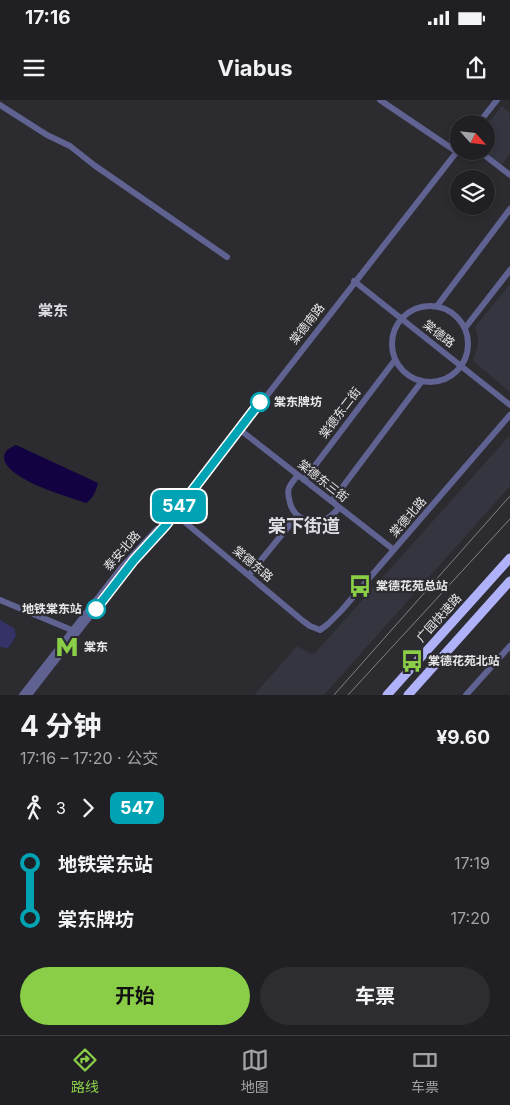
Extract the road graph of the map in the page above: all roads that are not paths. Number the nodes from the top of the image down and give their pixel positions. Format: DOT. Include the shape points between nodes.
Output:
graph roads {
  1 [pos="380,100"];
  2 [pos="497,100"];
  3 [pos="0,105"];
  4 [pos="485,115"];
  5 [pos="450,145"];
  6 [pos="450,160"];
  7 [pos="491,160"];
  8 [pos="510,175"];
  9 [pos="510,208"];
  10 [pos="227,257"];
  11 [pos="510,270"];
  12 [pos="354,281"];
  13 [pos="437,306"];
  14 [pos="401,318"];
  15 [pos="465,328"];
  16 [pos="395,360"];
  17 [pos="461,366"];
  18 [pos="422,381"];
  19 [pos="510,405"];
  20 [pos="510,415"];
  21 [pos="239,429"];
  22 [pos="301,478"];
  23 [pos="332,502"];
  24 [pos="339,508"];
  25 [pos="174,513"];
  26 [pos="297,516"];
  27 [pos="394,550"];
  28 [pos="510,558"];
  29 [pos="249,575"];
  30 [pos="510,581"];
  31 [pos="0,600"];
  32 [pos="320,630"];
  33 [pos="75,632"];
  34 [pos="510,646"];
  35 [pos="22,695"];
  36 [pos="29,695"];
  37 [pos="387,695"];
  38 [pos="408,695"];
  39 [pos="466,695"];
  1 -- 5 [label="street"];
  2 -- 4 [label="street"];
  3 -- 10 [label="street" via="70,146"];
  6 -- 12 [label="street, 棠德南路"];
  7 -- 8 [label="street"];
  9 -- 13 [label="street"];
  11 -- 15 [label="street"];
  12 -- 14 [label="street, 棠德路"];
  12 -- 21 [label="street, 棠德南路"];
  13 -- 14 [label="street" via="418,307"];
  13 -- 15 [label="street" via="454,313"];
  14 -- 16 [label="street" via="392,341"];
  14 -- 17 [label="street, 棠德路"];
  15 -- 17 [label="street" via="468,347"];
  16 -- 18 [label="street" via="406,374"];
  16 -- 22 [label="street, 棠德东二街"];
  17 -- 18 [label="street" via="441,380"];
  17 -- 19 [label="street, 棠德路"];
  18 -- 23 [label="street"];
  20 -- 27 [label="street, 棠德北路"];
  21 -- 22 [label="street, 棠德东三街"];
  21 -- 25 [label="street, 棠德南路"];
  22 -- 23 [label="street, 棠德东三街"];
  22 -- 26 [label="street, 棠德东二街" via="289,488 288,497"];
  23 -- 24 [label="street, 棠德东三街"];
  24 -- 26 [label="street" via="325,520 316,522"];
  24 -- 27 [label="street, 棠德东三街"];
  25 -- 29 [label="street, 棠德东路"];
  25 -- 33 [label="street, 泰安北路"];
  26 -- 29 [label="street"];
  27 -- 32 [label="street, 棠德北路" via="335,618"];
  28 -- 37 [label="highway, 广园快速路"];
  29 -- 32 [label="street, 棠德东路" via="307,624"];
  30 -- 38 [label="highway"];
  31 -- 33 [label="street"];
  33 -- 35 [label="street, 泰安北路"];
  33 -- 36 [label="street, 泰安北路"];
  34 -- 39 [label="street"];
}
